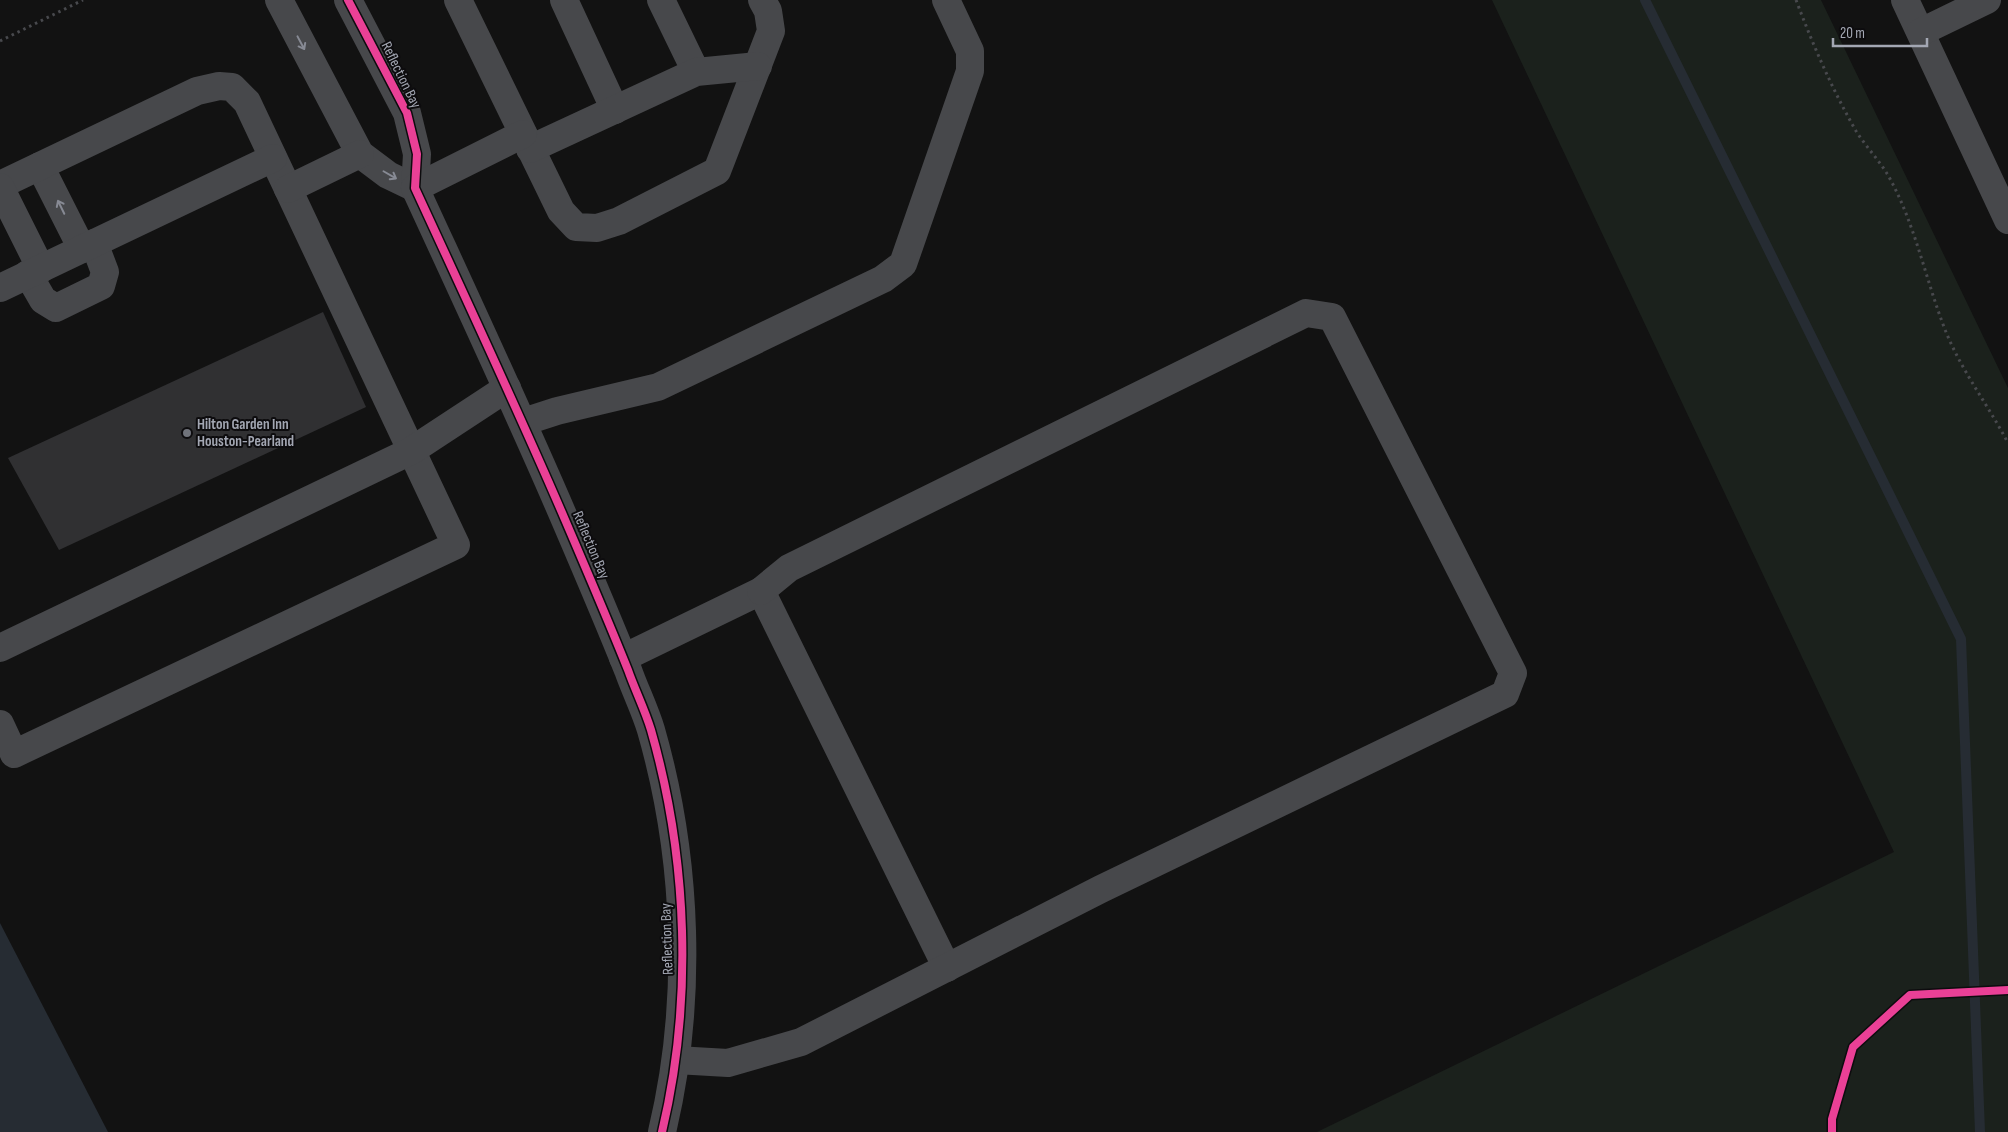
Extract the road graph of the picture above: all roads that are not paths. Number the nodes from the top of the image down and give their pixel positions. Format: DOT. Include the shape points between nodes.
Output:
graph roads {
  1 [pos="279,0"];
  2 [pos="348,0"];
  3 [pos="458,0"];
  4 [pos="564,0"];
  5 [pos="661,0"];
  6 [pos="762,0"];
  7 [pos="946,0"];
  8 [pos="1906,0"];
  9 [pos="1987,0"];
  10 [pos="1920,32"];
  11 [pos="758,66"];
  12 [pos="696,72"];
  13 [pos="615,110"];
  14 [pos="527,142"];
  15 [pos="360,154"];
  16 [pos="274,158"];
  17 [pos="40,166"];
  18 [pos="0,186"];
  19 [pos="415,188"];
  20 [pos="288,189"];
  21 [pos="2008,220"];
  22 [pos="88,246"];
  23 [pos="35,271"];
  24 [pos="0,288"];
  25 [pos="507,388"];
  26 [pos="523,422"];
  27 [pos="411,451"];
  28 [pos="761,591"];
  29 [pos="0,648"];
  30 [pos="623,658"];
  31 [pos="0,724"];
  32 [pos="947,968"];
  33 [pos="676,1060"];
  34 [pos="662,1132"];
  1 -- 15 [label="street, one-way"];
  2 -- 19 [label="street, Reflection Bay" via="407,113 417,154"];
  3 -- 14 [label="street"];
  4 -- 13 [label="street"];
  5 -- 12 [label="street"];
  6 -- 11 [label="street" via="768,11 771,31"];
  7 -- 26 [label="street" via="970,51 970,71 903,264 883,279 658,387"];
  8 -- 10 [label="street"];
  9 -- 10 [label="street"];
  10 -- 21 [label="street"];
  11 -- 12 [label="street"];
  11 -- 14 [label="street" via="717,171 619,221 597,228 576,227 561,211"];
  12 -- 13 [label="street"];
  13 -- 14 [label="street"];
  14 -- 19 [label="street"];
  15 -- 19 [label="street, one-way" via="388,175"];
  15 -- 20 [label="street"];
  16 -- 17 [label="street" via="247,102 232,87 219,86 197,91"];
  16 -- 20 [label="street"];
  16 -- 22 [label="street"];
  17 -- 18 [label="street"];
  22 -- 17 [label="street, one-way"];
  18 -- 23 [label="street"];
  19 -- 25 [label="street, Reflection Bay"];
  20 -- 27 [label="street"];
  22 -- 23 [label="street"];
  22 -- 23 [label="street" via="105,272 101,286 56,308 43,300"];
  23 -- 24 [label="street"];
  25 -- 26 [label="street, Reflection Bay"];
  25 -- 27 [label="street"];
  26 -- 30 [label="street, Reflection Bay"];
  27 -- 29 [label="street"];
  27 -- 31 [label="street" via="456,545 14,754"];
  28 -- 30 [label="street"];
  28 -- 32 [label="street"];
  28 -- 32 [label="street" via="788,568 1306,312 1332,317 1513,673 1505,694 1101,889"];
  30 -- 33 [label="street, Reflection Bay" via="655,746 678,878 683,975"];
  32 -- 33 [label="street" via="800,1042 728,1063"];
  33 -- 34 [label="street, Reflection Bay"];
}
